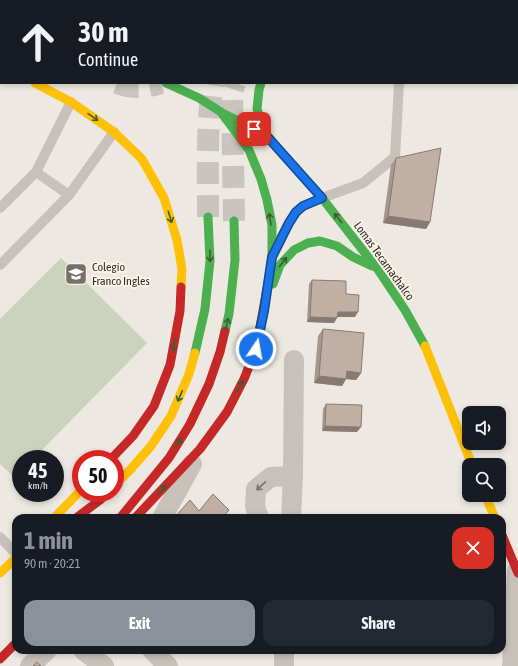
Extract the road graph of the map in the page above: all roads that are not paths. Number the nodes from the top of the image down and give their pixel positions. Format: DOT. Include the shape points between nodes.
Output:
graph roads {
  1 [pos="37,84"];
  2 [pos="168,84"];
  3 [pos="261,84"];
  4 [pos="399,84"];
  5 [pos="71,102"];
  6 [pos="221,112"];
  7 [pos="114,132"];
  8 [pos="265,134"];
  9 [pos="36,172"];
  10 [pos="69,195"];
  11 [pos="322,198"];
  12 [pos="0,208"];
  13 [pos="208,217"];
  14 [pos="234,221"];
  15 [pos="272,257"];
  16 [pos="0,265"];
  17 [pos="379,271"];
  18 [pos="264,311"];
  19 [pos="294,360"];
  20 [pos="200,449"];
  21 [pos="119,450"];
  22 [pos="469,458"];
  23 [pos="124,476"];
  24 [pos="293,476"];
  25 [pos="72,499"];
  26 [pos="97,502"];
  27 [pos="488,502"];
  28 [pos="58,514"];
  29 [pos="81,514"];
  30 [pos="123,514"];
  31 [pos="139,514"];
  32 [pos="164,514"];
  33 [pos="257,514"];
  34 [pos="290,514"];
  35 [pos="493,514"];
  36 [pos="0,537"];
  37 [pos="506,545"];
  38 [pos="12,550"];
  39 [pos="12,562"];
  40 [pos="517,572"];
  41 [pos="0,573"];
  42 [pos="12,647"];
  43 [pos="43,654"];
  44 [pos="156,654"];
  45 [pos="284,654"];
  46 [pos="0,659"];
  47 [pos="30,666"];
  48 [pos="168,666"];
  49 [pos="284,666"];
  50 [pos="512,666"];
  1 -- 5 [label="main road"];
  2 -- 6 [label="main road, Lomas Tecamachalco" via="199,98"];
  3 -- 8 [label="main road" via="257,109"];
  4 -- 11 [label="lane" via="395,157 363,184"];
  5 -- 7 [label="main road, one-way"];
  5 -- 9 [label="lane"];
  6 -- 8 [label="main road, Lomas Tecamachalco"];
  15 -- 6 [label="main road, one-way" via="272,225 261,179 249,150"];
  7 -- 10 [label="lane"];
  7 -- 21 [label="main road, one-way" via="142,159 164,198 177,240 182,269 180,311 170,366 154,406"];
  8 -- 11 [label="main road, Lomas Tecamachalco"];
  9 -- 10 [label="lane"];
  9 -- 12 [label="lane"];
  10 -- 16 [label="lane"];
  11 -- 15 [label="main road" via="296,212"];
  17 -- 11 [label="main road, Lomas Tecamachalco, one-way"];
  13 -- 23 [label="main road, one-way" via="210,261 205,309 189,374 171,416 151,446"];
  30 -- 14 [label="main road, one-way" via="169,458 190,424 209,384 229,314 235,260"];
  15 -- 18 [label="main road"];
  18 -- 17 [label="main road, one-way" via="280,265 294,250 308,243 320,242 337,246"];
  17 -- 22 [label="main road, Lomas Tecamachalco" via="424,344"];
  20 -- 18 [label="main road, one-way" via="227,412 244,379 256,349"];
  19 -- 24 [label="street"];
  31 -- 20 [label="main road, one-way"];
  20 -- 32 [label="street"];
  24 -- 33 [label="street, one-way" via="271,477 256,489 254,506"];
  24 -- 34 [label="street"];
  25 -- 28 [label="main road"];
  26 -- 29 [label="main road"];
  27 -- 35 [label="main road"];
  36 -- 38 [label="lane"];
  37 -- 40 [label="main road"];
  39 -- 41 [label="main road"];
  40 -- 50 [label="street"];
  42 -- 46 [label="main road"];
  43 -- 47 [label="street"];
  44 -- 48 [label="street"];
  45 -- 49 [label="street"];
}
